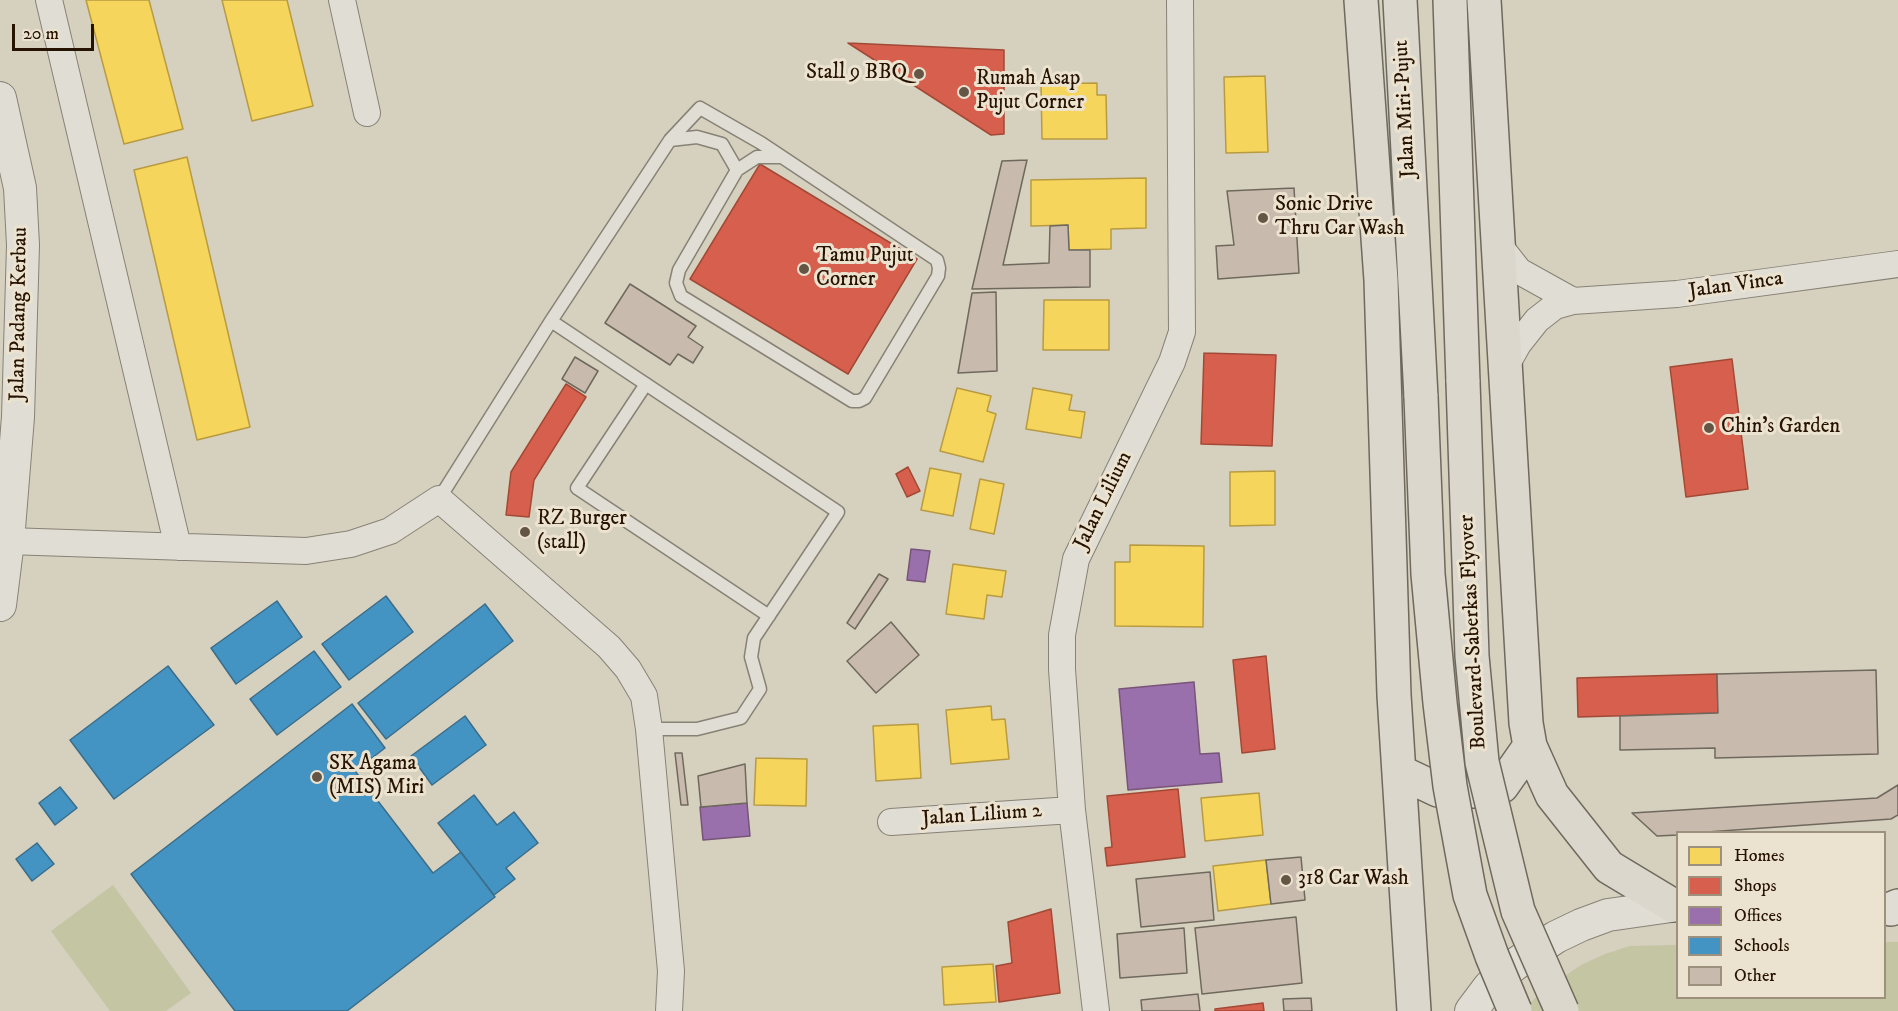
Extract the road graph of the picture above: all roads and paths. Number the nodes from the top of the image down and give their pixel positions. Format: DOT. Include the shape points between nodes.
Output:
graph roads {
  1 [pos="49,0"];
  2 [pos="342,0"];
  3 [pos="1180,0"];
  4 [pos="1361,0"];
  5 [pos="1400,0"];
  6 [pos="1450,0"];
  7 [pos="1484,0"];
  8 [pos="0,98"];
  9 [pos="368,113"];
  10 [pos="670,140"];
  11 [pos="780,156"];
  12 [pos="737,170"];
  13 [pos="1497,243"];
  14 [pos="1898,264"];
  15 [pos="1573,301"];
  16 [pos="551,321"];
  17 [pos="1505,367"];
  18 [pos="646,384"];
  19 [pos="1420,397"];
  20 [pos="439,500"];
  21 [pos="8,540"];
  22 [pos="178,547"];
  23 [pos="0,604"];
  24 [pos="769,616"];
  25 [pos="649,729"];
  26 [pos="1530,746"];
  27 [pos="1400,772"];
  28 [pos="1072,810"];
  29 [pos="891,822"];
  30 [pos="1675,905"];
  31 [pos="669,1011"];
  32 [pos="1096,1011"];
  33 [pos="1414,1011"];
  34 [pos="1471,1011"];
  35 [pos="1515,1011"];
  36 [pos="1562,1011"];
  1 -- 22 [label="street"];
  2 -- 9 [label="street"];
  3 -- 28 [label="street, Jalan Lilium" via="1182,332 1172,362 1076,559 1062,635"];
  4 -- 27 [label="highway" via="1381,280 1394,695"];
  5 -- 19 [label="highway, Jalan Miri-Pujut"];
  6 -- 36 [label="highway, Boulevard-Saberkas Flyover, bridge" via="1472,656 1482,762 1518,911"];
  7 -- 13 [label="highway"];
  8 -- 21 [label="street, Jalan Padang Kerbau" via="23,245 18,417"];
  10 -- 11 [label="lane" via="700,108"];
  10 -- 12 [label="lane" via="697,137 722,144"];
  10 -- 16 [label="lane"];
  11 -- 12 [label="lane" via="757,157"];
  11 -- 12 [label="lane" via="936,260 939,268 938,276 865,398 859,401 852,401 681,296 676,283 679,270"];
  13 -- 15 [label="street" via="1519,271"];
  13 -- 17 [label="highway"];
  14 -- 15 [label="street, Jalan Vinca" via="1677,294"];
  15 -- 17 [label="street" via="1555,306 1537,320"];
  16 -- 18 [label="lane"];
  16 -- 20 [label="lane"];
  17 -- 26 [label="highway"];
  18 -- 24 [label="lane" via="838,512"];
  18 -- 24 [label="lane" via="577,488"];
  19 -- 35 [label="highway, Boulevard-Saberkas Flyover, bridge" via="1428,574 1450,786 1470,895"];
  20 -- 22 [label="street" via="390,531 351,544 306,551"];
  20 -- 25 [label="street" via="609,647 644,696"];
  21 -- 22 [label="street"];
  21 -- 23 [label="street, Jalan Padang Kerbau"];
  24 -- 25 [label="lane" via="754,638 751,657 760,689 741,718 697,729"];
  25 -- 31 [label="street" via="671,971"];
  26 -- 27 [label="highway" via="1502,786 1474,791 1438,790"];
  26 -- 30 [label="highway" via="1552,795 1609,867"];
  27 -- 33 [label="highway"];
  28 -- 29 [label="street, Jalan Lilium 2"];
  28 -- 32 [label="street, Jalan Lilium"];
  30 -- 34 [label="street" via="1608,915 1556,937 1514,965"];
}
